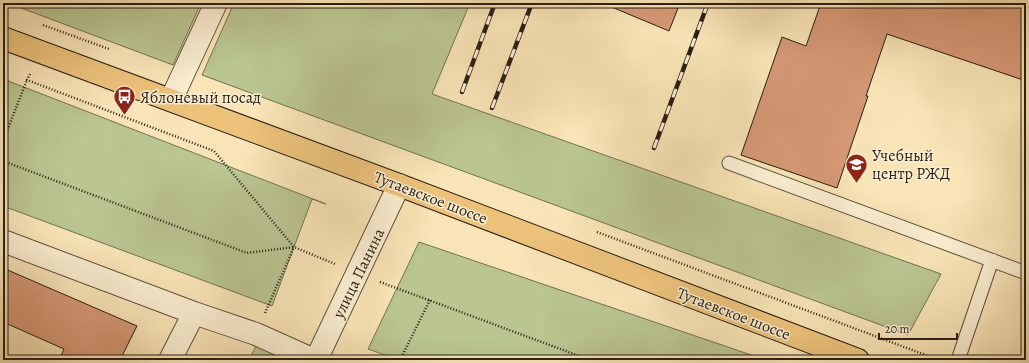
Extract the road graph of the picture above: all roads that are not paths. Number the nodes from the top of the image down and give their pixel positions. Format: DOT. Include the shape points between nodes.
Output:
graph roads {
  1 [pos="216,3"];
  2 [pos="3,38"];
  3 [pos="171,100"];
  4 [pos="728,163"];
  5 [pos="399,185"];
  6 [pos="3,241"];
  7 [pos="992,260"];
  8 [pos="1026,273"];
  9 [pos="194,313"];
  10 [pos="170,360"];
  11 [pos="315,360"];
  12 [pos="858,360"];
  13 [pos="958,360"];
  1 -- 3 [label="street"];
  2 -- 3 [label="main road, Тутаевское шоссе"];
  3 -- 5 [label="main road, Тутаевское шоссе"];
  4 -- 7 [label="lane"];
  5 -- 11 [label="street, улица Панина"];
  5 -- 12 [label="main road, Тутаевское шоссе"];
  6 -- 9 [label="street"];
  7 -- 8 [label="lane"];
  7 -- 13 [label="lane"];
  9 -- 10 [label="street"];
  9 -- 11 [label="street" via="256,334"];
}
